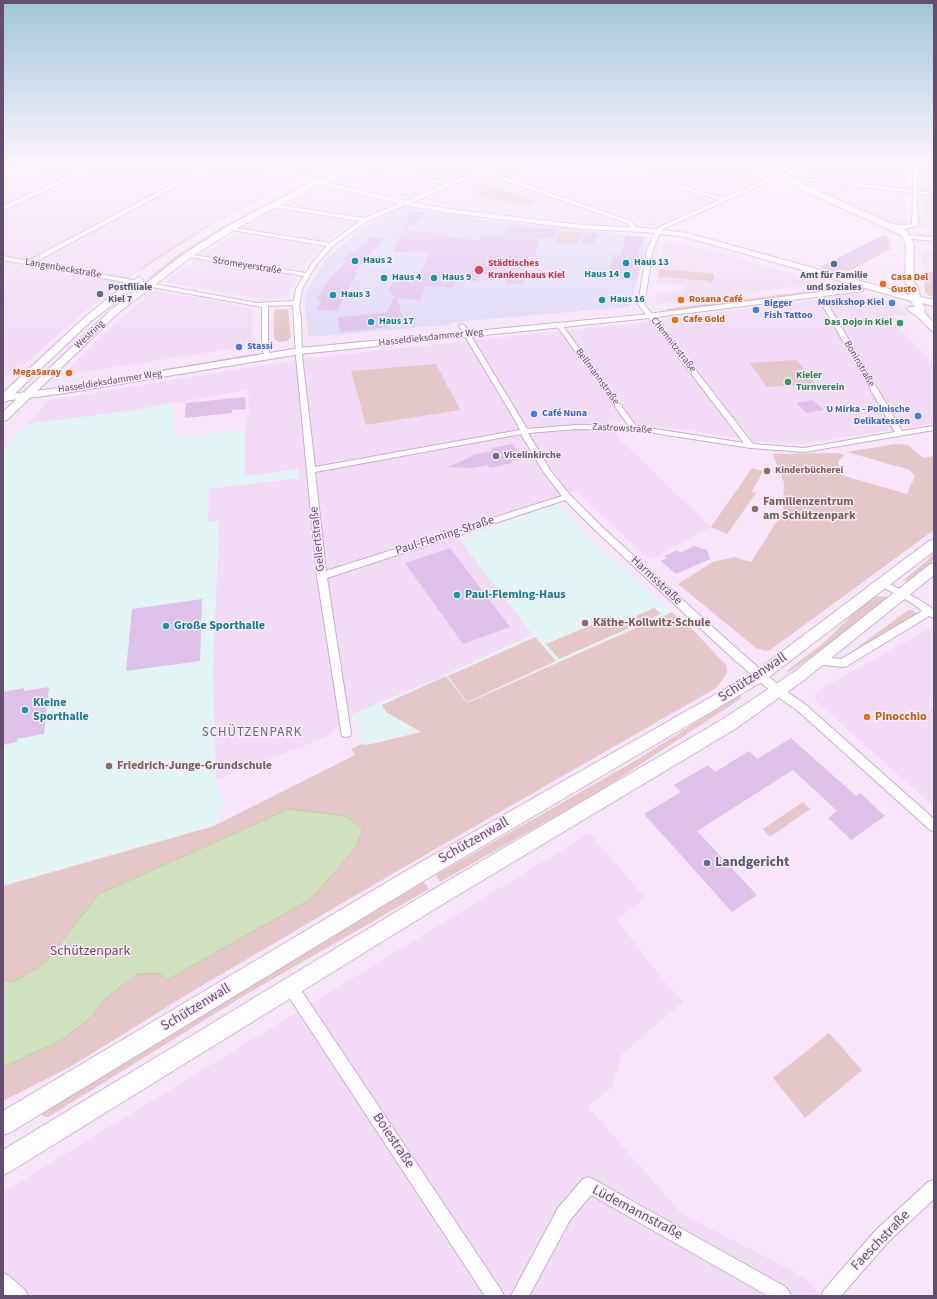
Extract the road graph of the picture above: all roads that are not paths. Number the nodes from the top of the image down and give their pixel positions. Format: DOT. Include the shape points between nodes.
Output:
graph roads {
  1 [pos="107,222"];
  2 [pos="227,222"];
  3 [pos="242,222"];
  4 [pos="363,222"];
  5 [pos="538,222"];
  6 [pos="628,222"];
  7 [pos="674,222"];
  8 [pos="867,222"];
  9 [pos="880,222"];
  10 [pos="915,222"];
  11 [pos="889,226"];
  12 [pos="229,229"];
  13 [pos="635,229"];
  14 [pos="620,230"];
  15 [pos="656,233"];
  16 [pos="906,237"];
  17 [pos="934,239"];
  18 [pos="331,245"];
  19 [pos="187,256"];
  20 [pos="3,258"];
  21 [pos="29,263"];
  22 [pos="157,267"];
  23 [pos="146,275"];
  24 [pos="307,275"];
  25 [pos="136,282"];
  26 [pos="909,283"];
  27 [pos="147,285"];
  28 [pos="844,285"];
  29 [pos="860,286"];
  30 [pos="819,294"];
  31 [pos="902,296"];
  32 [pos="915,299"];
  33 [pos="296,303"];
  34 [pos="934,303"];
  35 [pos="265,306"];
  36 [pos="648,313"];
  37 [pos="919,313"];
  38 [pos="560,326"];
  39 [pos="934,328"];
  40 [pos="464,331"];
  41 [pos="299,347"];
  42 [pos="266,352"];
  43 [pos="35,386"];
  44 [pos="5,395"];
  45 [pos="26,395"];
  46 [pos="3,418"];
  47 [pos="634,428"];
  48 [pos="934,428"];
  49 [pos="523,431"];
  50 [pos="899,434"];
  51 [pos="751,446"];
  52 [pos="311,470"];
  53 [pos="567,496"];
  54 [pos="934,544"];
  55 [pos="934,568"];
  56 [pos="322,576"];
  57 [pos="882,583"];
  58 [pos="903,594"];
  59 [pos="932,613"];
  60 [pos="818,661"];
  61 [pos="760,676"];
  62 [pos="778,691"];
  63 [pos="346,733"];
  64 [pos="934,826"];
  65 [pos="290,986"];
  66 [pos="3,1124"];
  67 [pos="3,1163"];
  68 [pos="934,1188"];
  69 [pos="3,1282"];
  70 [pos="780,1294"];
  71 [pos="19,1296"];
  72 [pos="495,1296"];
  73 [pos="520,1296"];
  74 [pos="830,1296"];
  1 -- 21 [label="street"];
  2 -- 22 [label="main road, Westring"];
  3 -- 12 [label="main road, Westring"];
  4 -- 18 [label="street"];
  5 -- 14 [label="main road"];
  6 -- 13 [label="street"];
  7 -- 15 [label="street"];
  8 -- 16 [label="main road"];
  9 -- 11 [label="main road"];
  10 -- 11 [label="street" via="915,224 906,226"];
  11 -- 16 [label="main road" via="904,233"];
  12 -- 18 [label="street"];
  12 -- 19 [label="main road, Westring"];
  13 -- 14 [label="main road"];
  13 -- 15 [label="main road"];
  14 -- 15 [label="main road"];
  15 -- 28 [label="main road" via="711,246"];
  15 -- 29 [label="main road" via="702,239"];
  15 -- 36 [label="street, Chemnitzstraße" via="650,250 641,304"];
  16 -- 17 [label="street"];
  16 -- 26 [label="main road" via="910,244"];
  18 -- 24 [label="street"];
  19 -- 24 [label="street, Stromeyerstraße"];
  19 -- 27 [label="main road, Westring"];
  20 -- 21 [label="street, Langenbeckstraße"];
  21 -- 25 [label="street, Langenbeckstraße"];
  23 -- 25 [label="main road, Westring"];
  24 -- 33 [label="street" via="299,289"];
  25 -- 27 [label="street, Langenbeckstraße"];
  25 -- 44 [label="main road, Westring" via="88,319"];
  26 -- 31 [label="main road" via="904,286"];
  26 -- 32 [label="main road" via="914,287"];
  27 -- 35 [label="street, Langenbeckstraße"];
  27 -- 43 [label="main road, Westring" via="115,311"];
  28 -- 29 [label="main road"];
  28 -- 36 [label="street, Hasseldieksdammer Weg"];
  29 -- 30 [label="street, Hasseldieksdammer Weg"];
  29 -- 31 [label="main road"];
  30 -- 36 [label="street, Hasseldieksdammer Weg"];
  30 -- 50 [label="street, Boninstraße"];
  31 -- 32 [label="main road"];
  31 -- 37 [label="main road" via="909,308"];
  32 -- 34 [label="main road"];
  32 -- 37 [label="main road" via="920,308"];
  33 -- 35 [label="street, Langenbeckstraße"];
  33 -- 41 [label="street, Gellertstraße"];
  35 -- 42 [label="street"];
  36 -- 38 [label="street, Hasseldieksdammer Weg"];
  36 -- 40 [label="street, Hasseldieksdammer Weg"];
  36 -- 51 [label="street, Chemnitzstraße"];
  37 -- 39 [label="main road"];
  38 -- 40 [label="street, Hasseldieksdammer Weg"];
  38 -- 47 [label="street, Bellmannstraße"];
  40 -- 41 [label="street, Hasseldieksdammer Weg"];
  40 -- 49 [label="street, Harmsstraße"];
  41 -- 42 [label="street, Hasseldieksdammer Weg"];
  41 -- 52 [label="street, Gellertstraße"];
  42 -- 43 [label="street, Hasseldieksdammer Weg"];
  42 -- 45 [label="street, Hasseldieksdammer Weg"];
  43 -- 44 [label="street, Hasseldieksdammer Weg"];
  43 -- 45 [label="main road, Westring"];
  44 -- 45 [label="street, Hasseldieksdammer Weg"];
  45 -- 46 [label="main road, Westring"];
  47 -- 49 [label="street, Zastrowstraße" via="577,427"];
  47 -- 51 [label="street, Zastrowstraße"];
  48 -- 50 [label="street, Zastrowstraße"];
  49 -- 52 [label="street, Zastrowstraße"];
  49 -- 53 [label="street, Harmsstraße" via="547,471"];
  50 -- 51 [label="street, Zastrowstraße" via="804,450"];
  52 -- 56 [label="street, Gellertstraße"];
  53 -- 56 [label="street, Paul-Fleming-Straße"];
  53 -- 61 [label="street, Harmsstraße"];
  54 -- 57 [label="main road, Schützenwall"];
  55 -- 58 [label="main road, Schützenwall"];
  56 -- 63 [label="street, Gellertstraße"];
  57 -- 58 [label="street"];
  57 -- 61 [label="main road, Schützenwall"];
  58 -- 59 [label="street"];
  58 -- 60 [label="main road, Schützenwall"];
  59 -- 60 [label="street" via="843,664"];
  60 -- 62 [label="main road, Schützenwall"];
  61 -- 62 [label="street, Harmsstraße"];
  61 -- 66 [label="main road, Schützenwall" via="423,871"];
  62 -- 64 [label="street, Harmsstraße" via="802,708"];
  62 -- 65 [label="main road, Schützenwall" via="728,724"];
  65 -- 67 [label="main road, Schützenwall"];
  65 -- 72 [label="street, Boiestraße"];
  68 -- 74 [label="street, Faeschstraße" via="882,1236"];
  69 -- 71 [label="street"];
  70 -- 73 [label="street, Lüdemannstraße" via="590,1185 564,1214"];
}
